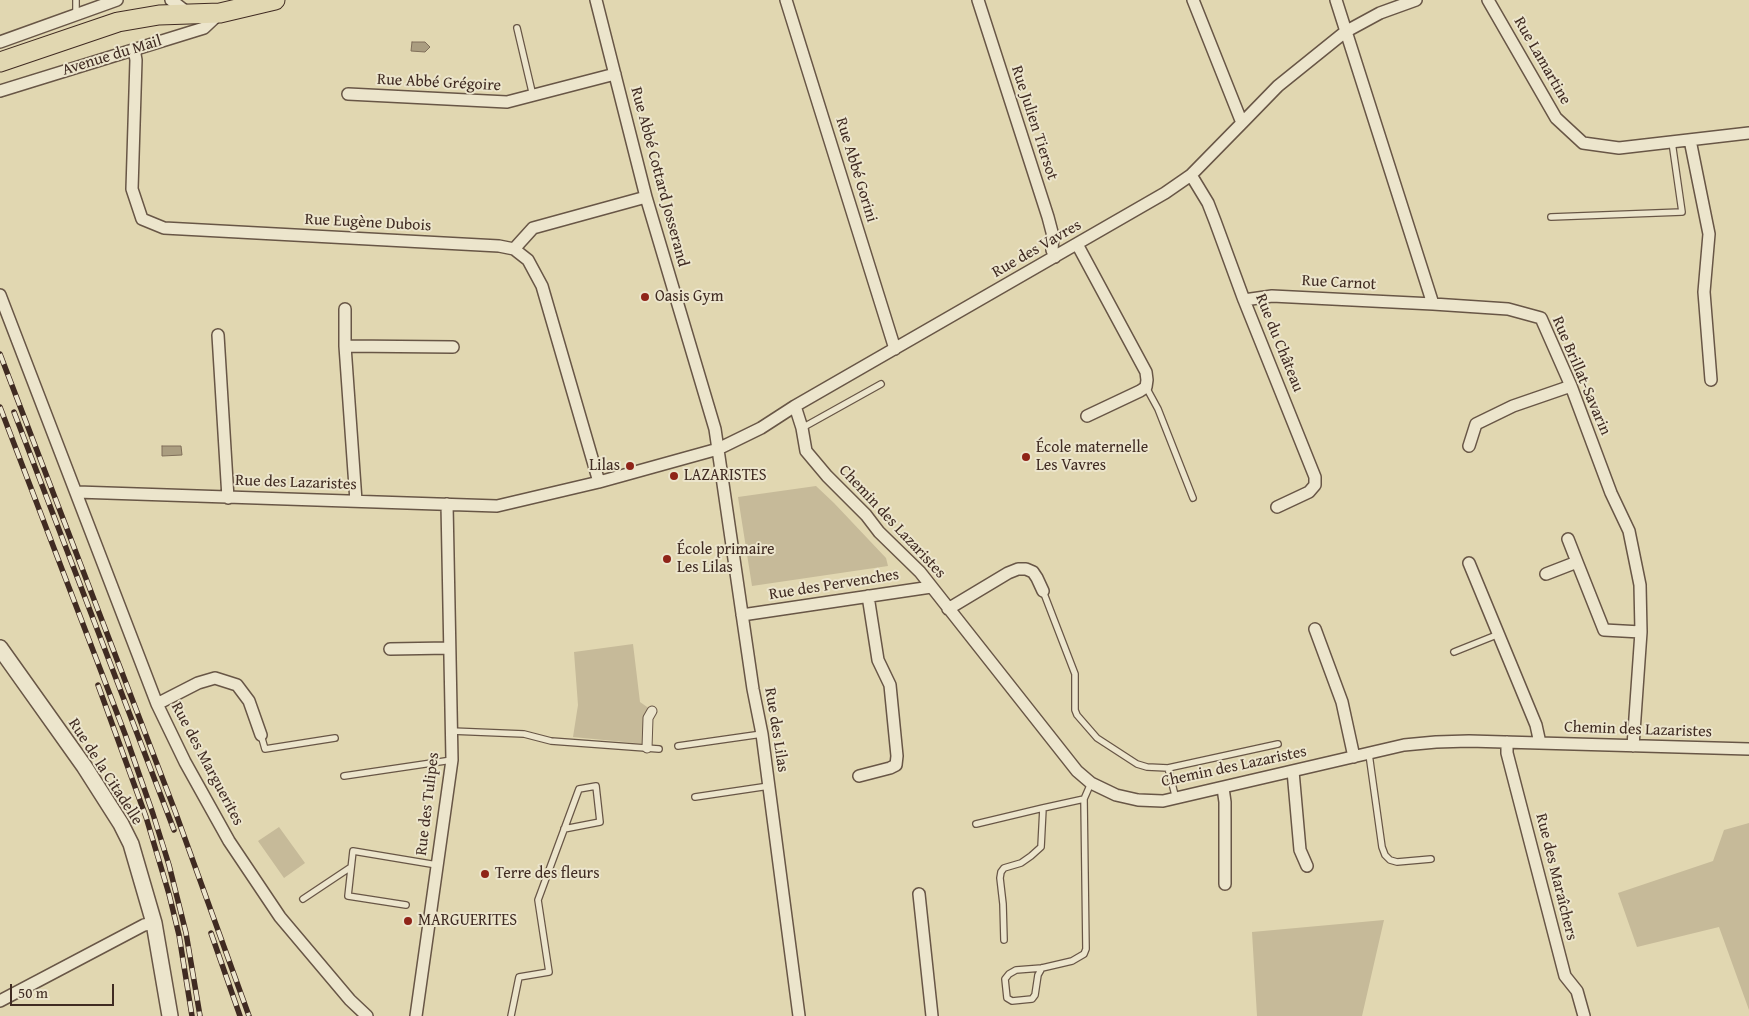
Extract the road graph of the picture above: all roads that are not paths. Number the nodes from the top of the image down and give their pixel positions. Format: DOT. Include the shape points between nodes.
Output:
graph roads {
  1 [pos="76,0"];
  2 [pos="117,0"];
  3 [pos="171,0"];
  4 [pos="274,0"];
  5 [pos="596,0"];
  6 [pos="786,0"];
  7 [pos="978,0"];
  8 [pos="1193,0"];
  9 [pos="1336,0"];
  10 [pos="1416,0"];
  11 [pos="1488,0"];
  12 [pos="188,13"];
  13 [pos="220,13"];
  14 [pos="76,15"];
  15 [pos="518,28"];
  16 [pos="1345,32"];
  17 [pos="0,42"];
  18 [pos="134,49"];
  19 [pos="0,62"];
  20 [pos="615,74"];
  21 [pos="0,91"];
  22 [pos="348,94"];
  23 [pos="533,96"];
  24 [pos="1242,123"];
  25 [pos="1749,133"];
  26 [pos="1690,140"];
  27 [pos="1672,142"];
  28 [pos="1191,175"];
  29 [pos="646,197"];
  30 [pos="1551,217"];
  31 [pos="1077,244"];
  32 [pos="514,249"];
  33 [pos="1055,257"];
  34 [pos="0,295"];
  35 [pos="1244,300"];
  36 [pos="1433,304"];
  37 [pos="346,309"];
  38 [pos="218,334"];
  39 [pos="345,346"];
  40 [pos="453,347"];
  41 [pos="895,349"];
  42 [pos="1711,380"];
  43 [pos="881,384"];
  44 [pos="1571,386"];
  45 [pos="1146,387"];
  46 [pos="795,406"];
  47 [pos="1087,416"];
  48 [pos="802,428"];
  49 [pos="1469,446"];
  50 [pos="718,449"];
  51 [pos="599,482"];
  52 [pos="77,492"];
  53 [pos="228,498"];
  54 [pos="1193,498"];
  55 [pos="356,501"];
  56 [pos="446,504"];
  57 [pos="1277,507"];
  58 [pos="1568,539"];
  59 [pos="1469,562"];
  60 [pos="1577,562"];
  61 [pos="1546,574"];
  62 [pos="931,587"];
  63 [pos="1043,591"];
  64 [pos="868,596"];
  65 [pos="948,609"];
  66 [pos="742,615"];
  67 [pos="1315,629"];
  68 [pos="1641,632"];
  69 [pos="1499,634"];
  70 [pos="0,648"];
  71 [pos="449,648"];
  72 [pos="390,650"];
  73 [pos="1454,652"];
  74 [pos="157,704"];
  75 [pos="652,711"];
  76 [pos="451,731"];
  77 [pos="762,734"];
  78 [pos="261,735"];
  79 [pos="335,738"];
  80 [pos="1507,742"];
  81 [pos="1540,743"];
  82 [pos="1278,744"];
  83 [pos="678,746"];
  84 [pos="1633,746"];
  85 [pos="648,748"];
  86 [pos="659,749"];
  87 [pos="1749,749"];
  88 [pos="1369,754"];
  89 [pos="1354,757"];
  90 [pos="452,760"];
  91 [pos="1168,768"];
  92 [pos="1293,771"];
  93 [pos="344,776"];
  94 [pos="859,776"];
  95 [pos="1091,783"];
  96 [pos="769,786"];
  97 [pos="1223,788"];
  98 [pos="695,797"];
  99 [pos="1176,798"];
  100 [pos="1084,799"];
  101 [pos="1043,808"];
  102 [pos="976,824"];
  103 [pos="564,829"];
  104 [pos="1431,859"];
  105 [pos="437,865"];
  106 [pos="1307,866"];
  107 [pos="351,867"];
  108 [pos="1225,884"];
  109 [pos="919,894"];
  110 [pos="303,899"];
  111 [pos="406,904"];
  112 [pos="154,923"];
  113 [pos="1004,940"];
  114 [pos="1042,968"];
  115 [pos="0,1001"];
  116 [pos="170,1016"];
  117 [pos="367,1016"];
  118 [pos="416,1016"];
  119 [pos="511,1016"];
  120 [pos="799,1016"];
  121 [pos="932,1016"];
  122 [pos="1584,1016"];
  1 -- 14 [label="lane"];
  2 -- 14 [label="street"];
  3 -- 12 [label="street"];
  4 -- 13 [label="main road, Avenue du Mail"];
  5 -- 20 [label="street, Rue Abbé Cottard Josserand"];
  6 -- 41 [label="street, Rue Abbé Gorini"];
  7 -- 33 [label="street, Rue Julien Tiersot" via="1048,217"];
  8 -- 24 [label="street"];
  9 -- 16 [label="street"];
  10 -- 16 [label="street, Rue des Vavres" via="1380,13"];
  11 -- 27 [label="street, Rue Lamartine" via="1556,118 1583,143 1619,148"];
  12 -- 13 [label="main road, Avenue du Mail"];
  12 -- 19 [label="main road, Avenue du Mail" via="118,22"];
  13 -- 18 [label="street, Avenue du Mail" via="204,28"];
  14 -- 17 [label="street"];
  15 -- 23 [label="lane"];
  16 -- 24 [label="street, Rue des Vavres" via="1278,86"];
  16 -- 36 [label="street"];
  18 -- 21 [label="street, Avenue du Mail"];
  18 -- 32 [label="street, Rue Eugène Dubois" via="132,189 142,219 164,228"];
  20 -- 23 [label="street, Rue Abbé Grégoire"];
  20 -- 29 [label="street, Rue Abbé Cottard Josserand"];
  22 -- 23 [label="street, Rue Abbé Grégoire" via="507,102"];
  24 -- 28 [label="street, Rue des Vavres"];
  25 -- 26 [label="street, Rue Lamartine"];
  26 -- 27 [label="street, Rue Lamartine"];
  26 -- 42 [label="street" via="1709,234 1704,292"];
  27 -- 30 [label="lane" via="1682,212"];
  28 -- 31 [label="street, Rue des Vavres"];
  28 -- 35 [label="street, Rue du Château" via="1208,203"];
  29 -- 32 [label="street" via="533,228"];
  29 -- 50 [label="street, Rue Abbé Cottard Josserand" via="715,429"];
  31 -- 33 [label="street, Rue des Vavres"];
  31 -- 45 [label="street" via="1146,372"];
  32 -- 51 [label="street" via="528,260 542,286"];
  33 -- 41 [label="street, Rue des Vavres"];
  34 -- 52 [label="street"];
  35 -- 36 [label="street, Rue Carnot" via="1272,296"];
  35 -- 57 [label="street, Rue du Château" via="1315,477 1315,484 1308,492"];
  36 -- 44 [label="street, Rue Brillat-Savarin" via="1508,309 1541,318"];
  37 -- 39 [label="street"];
  38 -- 53 [label="street"];
  39 -- 40 [label="street"];
  39 -- 55 [label="street"];
  41 -- 46 [label="street, Rue des Vavres"];
  43 -- 48 [label="lane"];
  44 -- 49 [label="street" via="1513,406 1476,424"];
  44 -- 68 [label="street, Rue Brillat-Savarin" via="1611,493 1629,531 1640,586"];
  45 -- 47 [label="street"];
  45 -- 54 [label="lane"];
  46 -- 48 [label="street, Chemin des Lazaristes"];
  46 -- 50 [label="street, Rue des Vavres" via="761,428"];
  48 -- 62 [label="street, Chemin des Lazaristes" via="806,450 827,476"];
  50 -- 51 [label="street, Rue des Lazaristes"];
  50 -- 66 [label="street, Rue des Lilas"];
  51 -- 56 [label="street, Rue des Lazaristes" via="497,506"];
  52 -- 53 [label="street, Rue des Lazaristes"];
  52 -- 74 [label="street, Rue des Marguerites"];
  53 -- 55 [label="street, Rue des Lazaristes"];
  55 -- 56 [label="street, Rue des Lazaristes"];
  56 -- 71 [label="street, Rue des Tulipes"];
  58 -- 60 [label="street"];
  59 -- 69 [label="street"];
  60 -- 61 [label="street"];
  60 -- 68 [label="street" via="1604,630"];
  62 -- 64 [label="street, Rue des Pervenches"];
  62 -- 65 [label="street, Chemin des Lazaristes"];
  63 -- 65 [label="street" via="1033,572 1018,569"];
  63 -- 91 [label="lane" via="1075,674 1077,715 1097,738 1137,764"];
  64 -- 66 [label="street, Rue des Pervenches"];
  64 -- 94 [label="street" via="878,660 890,685 897,756 896,765"];
  65 -- 95 [label="street, Chemin des Lazaristes" via="1063,755"];
  66 -- 77 [label="street, Rue des Lilas"];
  67 -- 89 [label="street" via="1342,702"];
  68 -- 84 [label="street, Rue Brillat-Savarin"];
  69 -- 73 [label="lane"];
  69 -- 81 [label="street" via="1536,725"];
  70 -- 112 [label="street, Rue de la Citadelle" via="121,824 131,844"];
  71 -- 72 [label="street"];
  71 -- 76 [label="street, Rue des Tulipes"];
  74 -- 78 [label="street" via="215,678 237,685 249,701"];
  74 -- 117 [label="street, Rue des Marguerites" via="229,841 280,917"];
  75 -- 85 [label="street" via="648,718"];
  76 -- 85 [label="lane" via="524,734 551,741"];
  76 -- 90 [label="street, Rue des Tulipes"];
  77 -- 83 [label="lane"];
  77 -- 96 [label="street, Rue des Lilas"];
  78 -- 79 [label="lane" via="265,749"];
  80 -- 81 [label="street, Chemin des Lazaristes"];
  80 -- 88 [label="street, Chemin des Lazaristes" via="1436,742 1404,745"];
  80 -- 122 [label="street, Rue des Maraîchers" via="1565,976 1577,991"];
  81 -- 84 [label="street, Chemin des Lazaristes"];
  82 -- 91 [label="lane"];
  84 -- 87 [label="street, Chemin des Lazaristes"];
  85 -- 86 [label="lane"];
  88 -- 89 [label="street, Chemin des Lazaristes"];
  88 -- 104 [label="lane" via="1385,855 1397,862"];
  89 -- 92 [label="street, Chemin des Lazaristes"];
  90 -- 93 [label="lane"];
  90 -- 105 [label="street, Rue des Tulipes"];
  91 -- 99 [label="lane"];
  92 -- 97 [label="street, Chemin des Lazaristes"];
  92 -- 106 [label="street" via="1300,850"];
  95 -- 99 [label="street, Chemin des Lazaristes" via="1116,795 1138,800"];
  95 -- 100 [label="lane"];
  96 -- 98 [label="lane"];
  96 -- 120 [label="street, Rue des Lilas"];
  97 -- 99 [label="street, Chemin des Lazaristes"];
  97 -- 108 [label="street"];
  100 -- 101 [label="lane"];
  100 -- 114 [label="lane" via="1086,948 1081,957"];
  101 -- 102 [label="lane"];
  101 -- 113 [label="lane" via="1041,847 1021,863 1001,872"];
  103 -- 103 [label="lane" via="579,789 596,786 600,822"];
  103 -- 119 [label="lane" via="538,900 549,972 519,977"];
  105 -- 107 [label="lane" via="353,851"];
  105 -- 118 [label="street, Rue des Tulipes"];
  107 -- 110 [label="lane"];
  107 -- 111 [label="lane" via="348,896"];
  109 -- 121 [label="street"];
  112 -- 115 [label="street" via="144,925"];
  112 -- 116 [label="street, Rue de la Citadelle"];
  114 -- 114 [label="lane" via="1016,970 1009,974 1005,979 1007,998 1012,1001 1032,999"];
}
